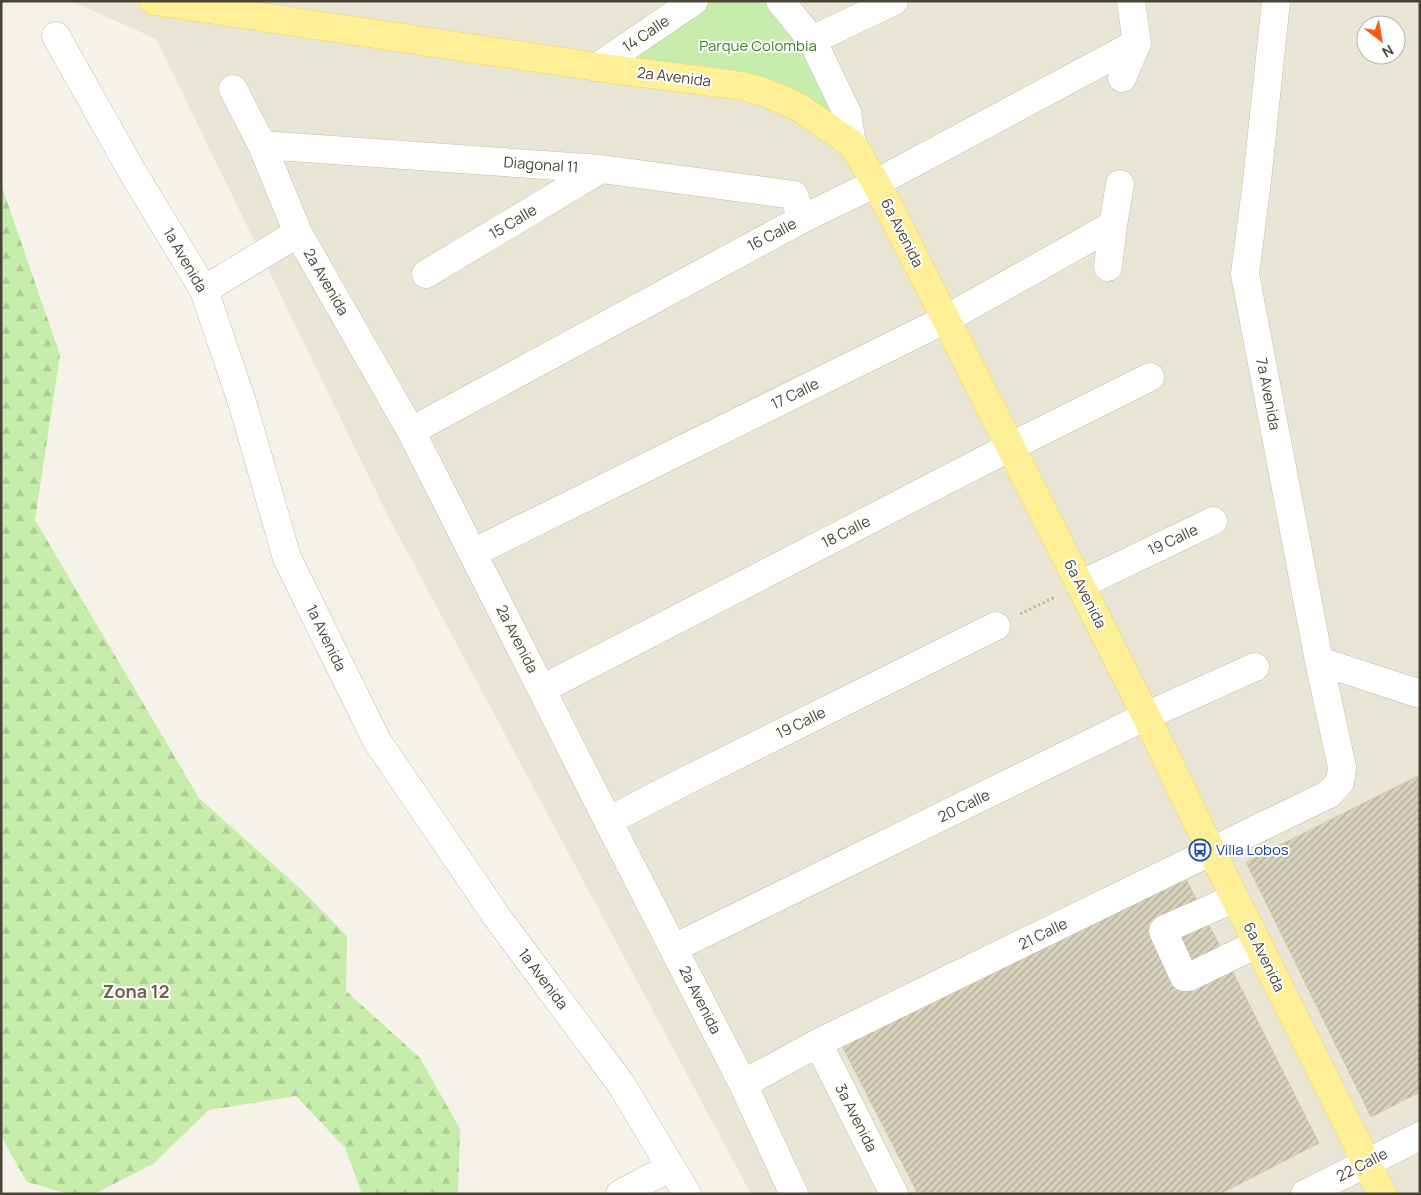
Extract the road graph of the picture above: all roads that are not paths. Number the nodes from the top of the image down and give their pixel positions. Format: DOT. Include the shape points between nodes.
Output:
graph roads {
  1 [pos="154,1"];
  2 [pos="694,1"];
  3 [pos="780,1"];
  4 [pos="894,1"];
  5 [pos="1276,1"];
  6 [pos="1131,2"];
  7 [pos="56,36"];
  8 [pos="812,40"];
  9 [pos="1136,43"];
  10 [pos="598,67"];
  11 [pos="1122,78"];
  12 [pos="233,89"];
  13 [pos="852,144"];
  14 [pos="262,145"];
  15 [pos="601,169"];
  16 [pos="876,183"];
  17 [pos="1120,184"];
  18 [pos="802,219"];
  19 [pos="1113,225"];
  20 [pos="298,232"];
  21 [pos="1108,266"];
  22 [pos="426,274"];
  23 [pos="204,290"];
  24 [pos="946,319"];
  25 [pos="1150,378"];
  26 [pos="411,431"];
  27 [pos="1010,447"];
  28 [pos="1213,521"];
  29 [pos="473,553"];
  30 [pos="1080,584"];
  31 [pos="996,626"];
  32 [pos="1318,661"];
  33 [pos="1255,667"];
  34 [pos="542,689"];
  35 [pos="1420,694"];
  36 [pos="1146,716"];
  37 [pos="1340,782"];
  38 [pos="608,821"];
  39 [pos="1212,852"];
  40 [pos="1234,898"];
  41 [pos="1257,944"];
  42 [pos="674,948"];
  43 [pos="818,1043"];
  44 [pos="743,1084"];
  45 [pos="1420,1136"];
  46 [pos="1367,1163"];
  47 [pos="671,1167"];
  48 [pos="620,1194"];
  49 [pos="687,1194"];
  50 [pos="794,1194"];
  51 [pos="894,1194"];
  52 [pos="1305,1194"];
  53 [pos="1382,1194"];
  1 -- 10 [label="main road, 2a Avenida"];
  2 -- 10 [label="street, 14 Calle"];
  3 -- 8 [label="street, 6a Avenida"];
  4 -- 8 [label="street"];
  5 -- 32 [label="street, 7a Avenida" via="1245,274"];
  6 -- 9 [label="street"];
  7 -- 23 [label="street, 1a Avenida"];
  8 -- 13 [label="street, 6a Avenida" via="847,113"];
  9 -- 11 [label="street"];
  9 -- 16 [label="street, 16 Calle"];
  10 -- 13 [label="main road, 2a Avenida" via="743,86 767,93 800,108"];
  12 -- 14 [label="street, 2a Avenida"];
  13 -- 16 [label="main road, 6a Avenida"];
  14 -- 15 [label="street, Diagonal 11"];
  14 -- 20 [label="street, 2a Avenida"];
  15 -- 18 [label="street, Diagonal 11" via="794,195"];
  15 -- 22 [label="street, 15 Calle"];
  16 -- 18 [label="street, 16 Calle"];
  16 -- 24 [label="main road, 6a Avenida"];
  17 -- 19 [label="street"];
  18 -- 26 [label="street, 16 Calle"];
  19 -- 21 [label="street"];
  19 -- 24 [label="street, 17 Calle"];
  20 -- 23 [label="street"];
  20 -- 26 [label="street, 2a Avenida"];
  23 -- 47 [label="street, 1a Avenida" via="243,405 288,558 377,741 497,917 621,1084"];
  24 -- 27 [label="main road, 6a Avenida"];
  24 -- 29 [label="street, 17 Calle"];
  25 -- 27 [label="street, 18 Calle"];
  26 -- 29 [label="street, 2a Avenida"];
  27 -- 30 [label="main road, 6a Avenida"];
  27 -- 34 [label="street, 18 Calle"];
  28 -- 30 [label="street, 19 Calle"];
  29 -- 34 [label="street, 2a Avenida"];
  30 -- 36 [label="main road, 6a Avenida"];
  31 -- 38 [label="street, 19 Calle"];
  32 -- 35 [label="street"];
  32 -- 37 [label="street, 7a Avenida" via="1342,768"];
  33 -- 36 [label="street, 20 Calle"];
  34 -- 38 [label="street, 2a Avenida"];
  36 -- 39 [label="main road, 6a Avenida"];
  36 -- 42 [label="street, 20 Calle"];
  37 -- 39 [label="street, 21 Calle" via="1329,794"];
  38 -- 42 [label="street, 2a Avenida"];
  39 -- 40 [label="main road, 6a Avenida"];
  39 -- 43 [label="street, 21 Calle"];
  40 -- 41 [label="main road, 6a Avenida"];
  40 -- 41 [label="street" via="1163,931 1163,934 1186,978"];
  41 -- 46 [label="main road, 6a Avenida"];
  42 -- 44 [label="street, 2a Avenida"];
  43 -- 44 [label="street, 21 Calle"];
  43 -- 51 [label="street, 3a Avenida"];
  44 -- 50 [label="street, 2a Avenida"];
  45 -- 46 [label="street, 22 Calle"];
  46 -- 52 [label="street, 22 Calle"];
  46 -- 53 [label="main road, 6a Avenida"];
  47 -- 48 [label="street"];
  47 -- 49 [label="street, 1a Avenida"];
}
